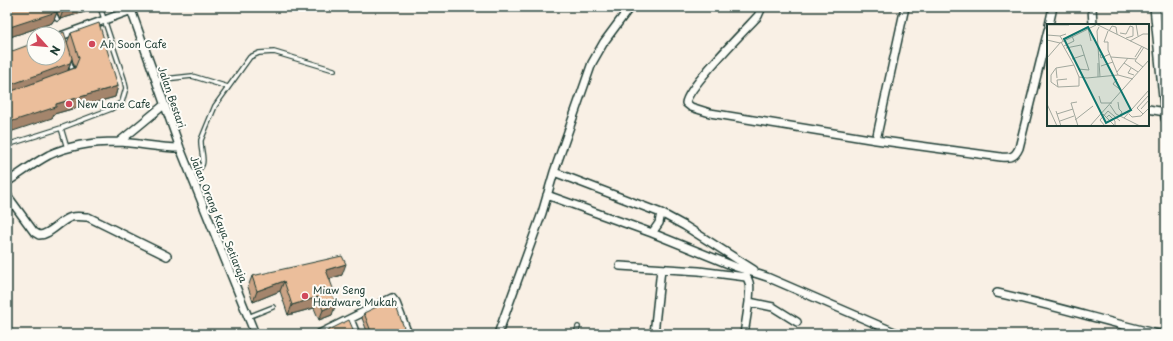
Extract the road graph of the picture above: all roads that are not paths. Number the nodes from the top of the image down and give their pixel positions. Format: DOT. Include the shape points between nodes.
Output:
graph roads {
  1 [pos="52,7"];
  2 [pos="100,7"];
  3 [pos="630,7"];
  4 [pos="762,7"];
  5 [pos="905,7"];
  6 [pos="1053,7"];
  7 [pos="1092,7"];
  8 [pos="1155,7"];
  9 [pos="131,9"];
  10 [pos="57,19"];
  11 [pos="104,20"];
  12 [pos="1049,24"];
  13 [pos="1093,24"];
  14 [pos="1047,34"];
  15 [pos="66,36"];
  16 [pos="68,56"];
  17 [pos="334,70"];
  18 [pos="69,76"];
  19 [pos="156,80"];
  20 [pos="228,87"];
  21 [pos="1165,98"];
  22 [pos="164,105"];
  23 [pos="1149,109"];
  24 [pos="1166,115"];
  25 [pos="61,128"];
  26 [pos="876,140"];
  27 [pos="119,142"];
  28 [pos="7,145"];
  29 [pos="180,148"];
  30 [pos="67,149"];
  31 [pos="554,172"];
  32 [pos="190,174"];
  33 [pos="7,182"];
  34 [pos="7,195"];
  35 [pos="547,195"];
  36 [pos="661,213"];
  37 [pos="652,233"];
  38 [pos="167,256"];
  39 [pos="620,266"];
  40 [pos="661,268"];
  41 [pos="767,277"];
  42 [pos="997,293"];
  43 [pos="749,302"];
  44 [pos="273,307"];
  45 [pos="248,317"];
  46 [pos="350,319"];
  47 [pos="797,322"];
  48 [pos="578,327"];
  49 [pos="255,334"];
  50 [pos="319,334"];
  51 [pos="356,334"];
  52 [pos="408,334"];
  53 [pos="498,334"];
  54 [pos="576,334"];
  55 [pos="654,334"];
  56 [pos="744,334"];
  57 [pos="899,334"];
  58 [pos="1158,334"];
  1 -- 10 [label="lane"];
  2 -- 11 [label="lane"];
  3 -- 31 [label="street" via="594,58"];
  4 -- 26 [label="street" via="758,16 698,82 686,98 686,103 691,108 704,112"];
  5 -- 26 [label="street"];
  6 -- 12 [label="street"];
  7 -- 13 [label="street"];
  8 -- 21 [label="street"];
  9 -- 11 [label="street"];
  9 -- 19 [label="street, Jalan Bestari"];
  11 -- 15 [label="street"];
  11 -- 25 [label="lane" via="124,80 124,98 111,109"];
  14 -- 26 [label="street" via="1019,148 1013,157"];
  16 -- 18 [label="lane" via="72,69"];
  17 -- 20 [label="lane" via="274,52 259,53 250,57"];
  19 -- 20 [label="lane" via="192,76"];
  19 -- 22 [label="street, Jalan Bestari"];
  20 -- 32 [label="lane" via="215,106 203,134 200,146 203,163"];
  21 -- 24 [label="street"];
  22 -- 27 [label="street"];
  22 -- 29 [label="street, Jalan Bestari"];
  23 -- 24 [label="street"];
  25 -- 28 [label="lane"];
  25 -- 30 [label="lane"];
  27 -- 29 [label="street, Jalan Orang Kaya Setiaraja"];
  27 -- 30 [label="street, Jalan Orang Kaya Setiaraja" via="93,143"];
  29 -- 32 [label="street, Jalan Orang Kaya Setiaraja"];
  30 -- 33 [label="street, Jalan Orang Kaya Setiaraja" via="48,156"];
  31 -- 35 [label="street"];
  31 -- 36 [label="street"];
  32 -- 45 [label="street, Jalan Orang Kaya Setiaraja"];
  34 -- 38 [label="street" via="34,232 39,235 45,234 71,217 88,217"];
  35 -- 37 [label="street"];
  35 -- 53 [label="street"];
  36 -- 37 [label="street" via="659,223"];
  36 -- 41 [label="street"];
  37 -- 41 [label="street"];
  39 -- 40 [label="street"];
  40 -- 43 [label="street" via="746,277 749,280"];
  40 -- 55 [label="street"];
  41 -- 57 [label="street"];
  42 -- 58 [label="street"];
  43 -- 47 [label="street" via="773,307"];
  43 -- 56 [label="street"];
  44 -- 45 [label="lane"];
  45 -- 49 [label="street, Jalan Orang Kaya Setiaraja"];
  46 -- 50 [label="street"];
  46 -- 51 [label="street"];
  46 -- 52 [label="street" via="392,298"];
  48 -- 54 [label="lane"];
}
